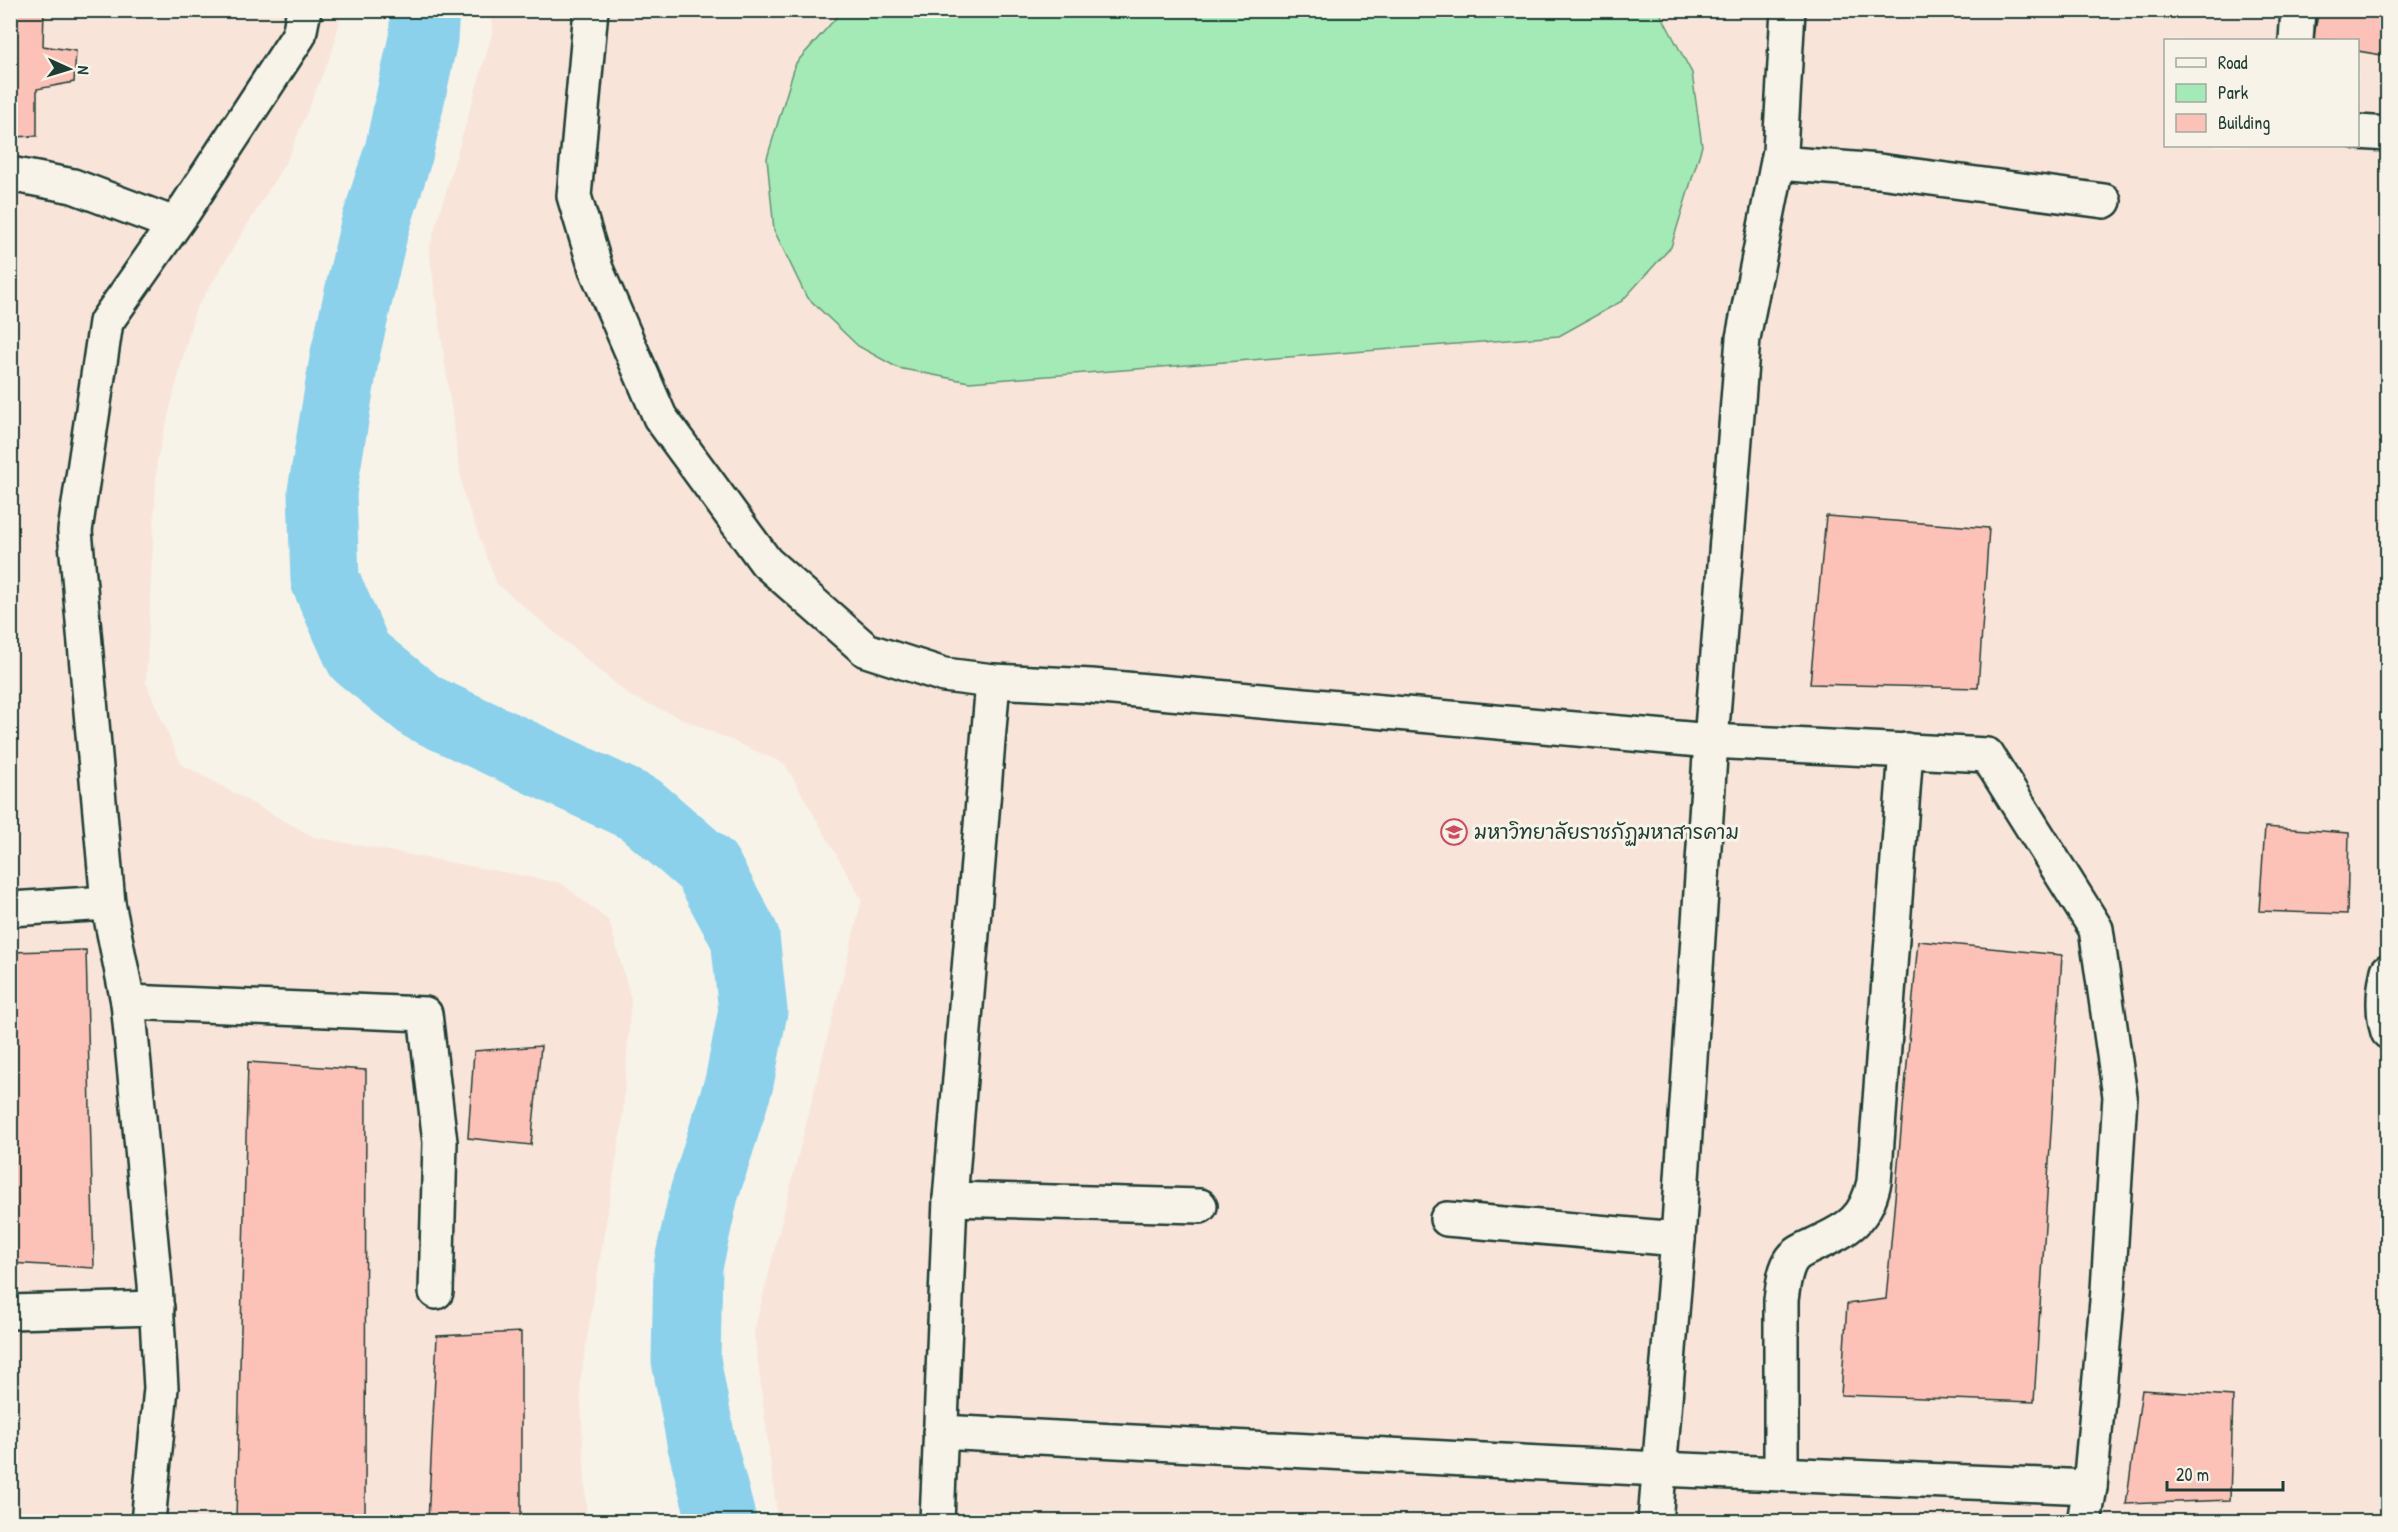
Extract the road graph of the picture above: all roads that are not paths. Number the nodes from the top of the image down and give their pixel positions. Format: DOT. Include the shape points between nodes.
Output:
graph roads {
  1 [pos="304,10"];
  2 [pos="591,10"];
  3 [pos="1788,10"];
  4 [pos="2298,10"];
  5 [pos="2296,39"];
  6 [pos="2359,132"];
  7 [pos="2388,134"];
  8 [pos="1778,163"];
  9 [pos="10,174"];
  10 [pos="2104,201"];
  11 [pos="174,225"];
  12 [pos="993,681"];
  13 [pos="1711,741"];
  14 [pos="1906,750"];
  15 [pos="108,903"];
  16 [pos="10,909"];
  17 [pos="2388,971"];
  18 [pos="128,1002"];
  19 [pos="2388,1032"];
  20 [pos="950,1199"];
  21 [pos="1200,1206"];
  22 [pos="1447,1219"];
  23 [pos="1678,1239"];
  24 [pos="436,1292"];
  25 [pos="157,1308"];
  26 [pos="10,1312"];
  27 [pos="940,1432"];
  28 [pos="1659,1469"];
  29 [pos="1781,1473"];
  30 [pos="2090,1487"];
  31 [pos="148,1521"];
  32 [pos="937,1521"];
  33 [pos="1655,1521"];
  34 [pos="2084,1521"];
  1 -- 11 [label="street" via="299,35"];
  2 -- 12 [label="street" via="574,196 596,269 660,417 766,562 866,650 944,675"];
  3 -- 8 [label="street"];
  4 -- 5 [label="street"];
  6 -- 7 [label="street"];
  8 -- 10 [label="street" via="1880,171"];
  8 -- 13 [label="street" via="1743,338"];
  9 -- 11 [label="street" via="73,186"];
  11 -- 15 [label="street" via="106,322 75,531"];
  12 -- 13 [label="street" via="1091,686"];
  12 -- 20 [label="street"];
  13 -- 14 [label="street"];
  13 -- 23 [label="street"];
  14 -- 29 [label="street" via="1874,1182 1868,1205 1856,1221 1792,1258 1786,1272 1781,1300"];
  14 -- 30 [label="street" via="1987,755 2096,929 2120,1096"];
  15 -- 16 [label="street"];
  15 -- 18 [label="street"];
  17 -- 19 [label="street" via="2384,1016"];
  18 -- 24 [label="street" via="425,1014 440,1142"];
  18 -- 25 [label="street"];
  20 -- 21 [label="street"];
  20 -- 27 [label="street"];
  22 -- 23 [label="street"];
  23 -- 28 [label="street"];
  25 -- 26 [label="street"];
  25 -- 31 [label="street" via="161,1388"];
  27 -- 28 [label="street"];
  27 -- 32 [label="street"];
  28 -- 29 [label="street"];
  28 -- 33 [label="street"];
  29 -- 30 [label="street"];
  30 -- 34 [label="street"];
}
